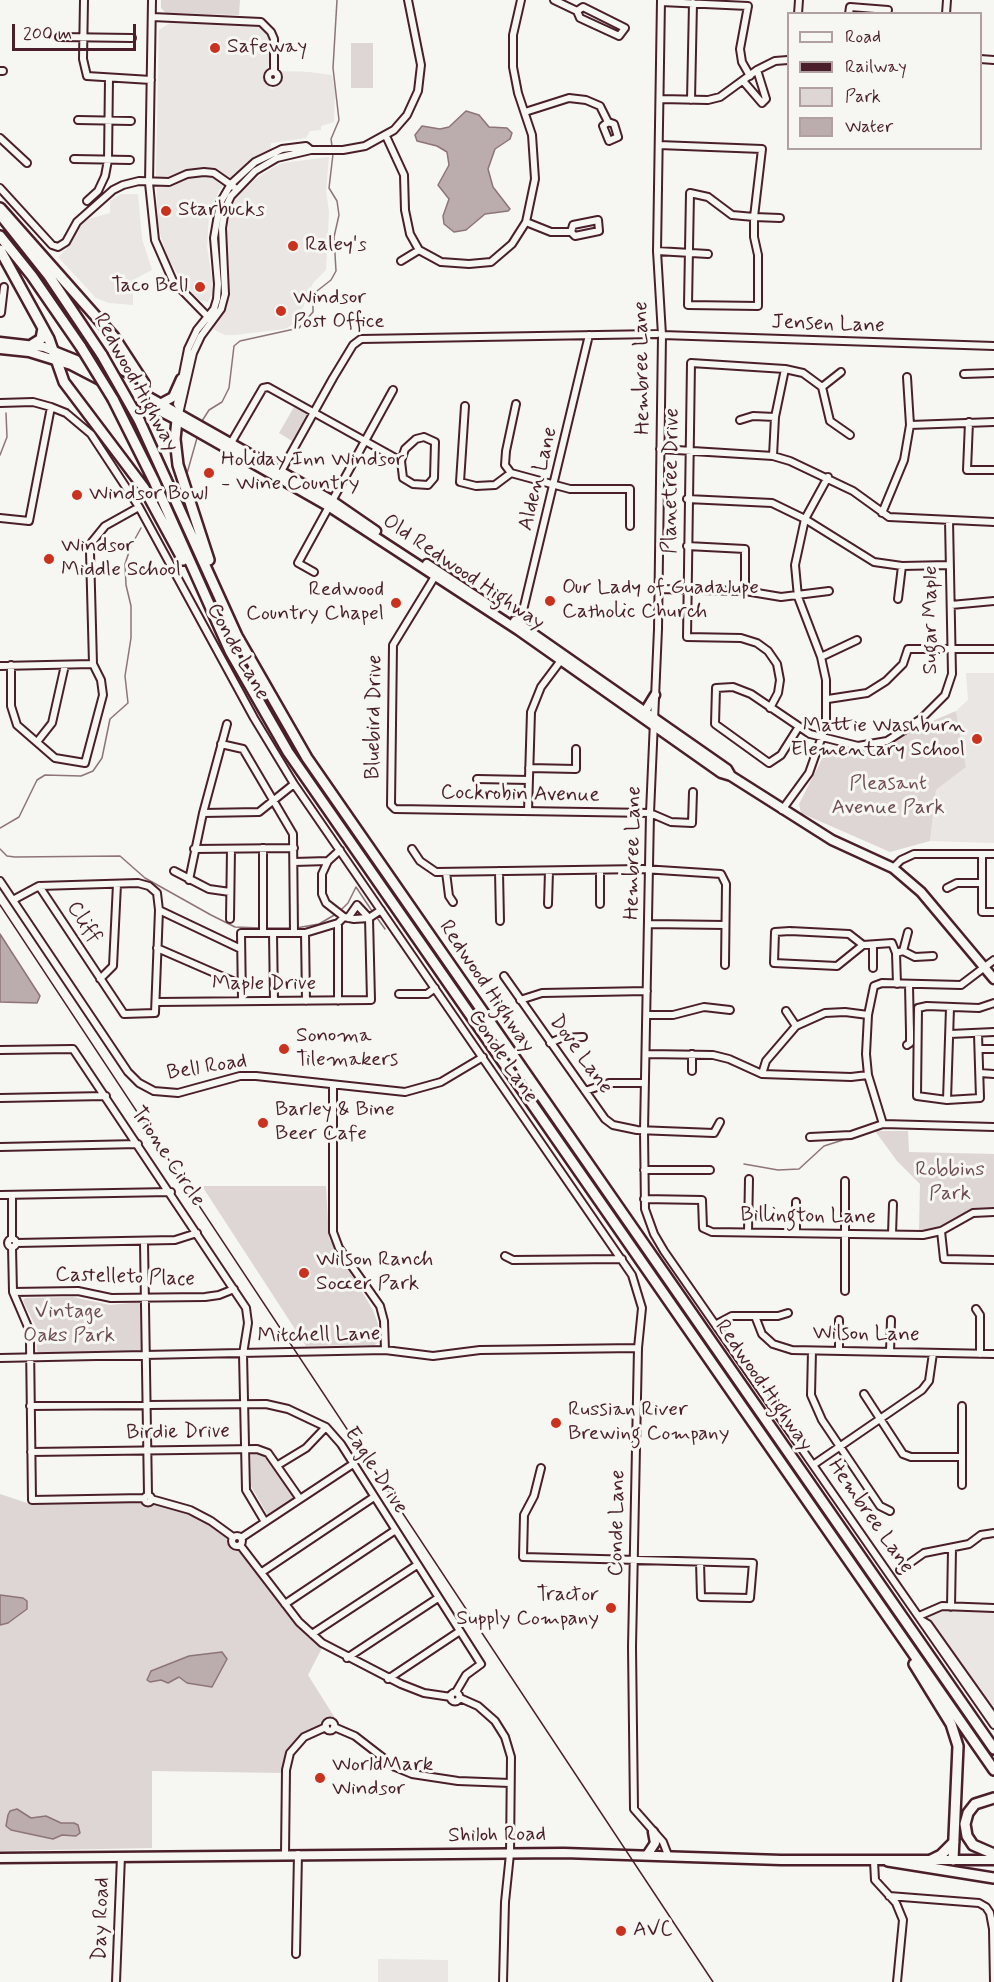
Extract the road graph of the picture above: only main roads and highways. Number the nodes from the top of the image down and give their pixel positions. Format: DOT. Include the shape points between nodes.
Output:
graph roads {
  1 [pos="0,208"];
  2 [pos="0,215"];
  3 [pos="0,236"];
  4 [pos="0,250"];
  5 [pos="43,328"];
  6 [pos="0,342"];
  7 [pos="33,344"];
  8 [pos="0,349"];
  9 [pos="53,349"];
  10 [pos="56,359"];
  11 [pos="181,379"];
  12 [pos="143,394"];
  13 [pos="132,397"];
  14 [pos="160,404"];
  15 [pos="179,414"];
  16 [pos="280,475"];
  17 [pos="232,624"];
  18 [pos="221,631"];
  19 [pos="562,658"];
  20 [pos="655,695"];
  21 [pos="644,713"];
  22 [pos="654,724"];
  23 [pos="994,979"];
  24 [pos="912,1650"];
  25 [pos="994,1747"];
  26 [pos="994,1770"];
  27 [pos="994,1798"];
  28 [pos="653,1832"];
  29 [pos="954,1842"];
  30 [pos="994,1854"];
  31 [pos="646,1855"];
  32 [pos="0,1858"];
  33 [pos="953,1860"];
  34 [pos="994,1860"];
  35 [pos="888,1861"];
  36 [pos="929,1861"];
  37 [pos="994,1878"];
  1 -- 12 [label="highway" via="114,337 144,383"];
  2 -- 17 [label="highway, Redwood Highway, bridge" via="43,267 102,355 139,420"];
  3 -- 18 [label="highway, Redwood Highway, bridge" via="32,276 113,399"];
  4 -- 5 [label="highway"];
  5 -- 7 [label="highway" via="41,339"];
  5 -- 9 [label="highway"];
  6 -- 7 [label="main road, Old Redwood Highway"];
  7 -- 9 [label="main road, Old Redwood Highway"];
  8 -- 10 [label="main road, Old Redwood Highway"];
  9 -- 10 [label="highway"];
  9 -- 12 [label="main road, Old Redwood Highway" via="92,365"];
  10 -- 13 [label="main road, Old Redwood Highway"];
  10 -- 18 [label="highway" via="64,382 144,488"];
  11 -- 14 [label="main road" via="173,397"];
  12 -- 13 [label="highway"];
  12 -- 14 [label="main road, Old Redwood Highway"];
  13 -- 15 [label="main road, Old Redwood Highway"];
  14 -- 15 [label="main road, Old Redwood Highway"];
  15 -- 16 [label="main road, Old Redwood Highway"];
  15 -- 16 [label="main road, Old Redwood Highway"];
  15 -- 17 [label="highway" via="176,454 181,479"];
  16 -- 19 [label="main road, Old Redwood Highway" via="437,573"];
  17 -- 25 [label="highway, Redwood Highway" via="260,680 308,758"];
  18 -- 24 [label="highway, Redwood Highway" via="288,752"];
  19 -- 21 [label="main road, Old Redwood Highway"];
  19 -- 22 [label="main road, Old Redwood Highway"];
  20 -- 21 [label="main road"];
  21 -- 22 [label="main road, Old Redwood Highway"];
  22 -- 23 [label="main road, Old Redwood Highway" via="727,769 731,776 782,810 832,840 893,868 921,892"];
  24 -- 26 [label="highway, Redwood Highway"];
  24 -- 29 [label="highway" via="914,1663 951,1724 958,1746"];
  27 -- 30 [label="highway" via="975,1804 965,1824 973,1845"];
  28 -- 31 [label="main road" via="655,1843"];
  29 -- 33 [label="highway"];
  29 -- 36 [label="highway"];
  31 -- 32 [label="main road, Shiloh Road"];
  31 -- 35 [label="main road, Shiloh Road"];
  33 -- 34 [label="main road, Shiloh Road"];
  33 -- 36 [label="main road, Shiloh Road"];
  35 -- 36 [label="main road, Shiloh Road"];
  35 -- 37 [label="highway"];
}
